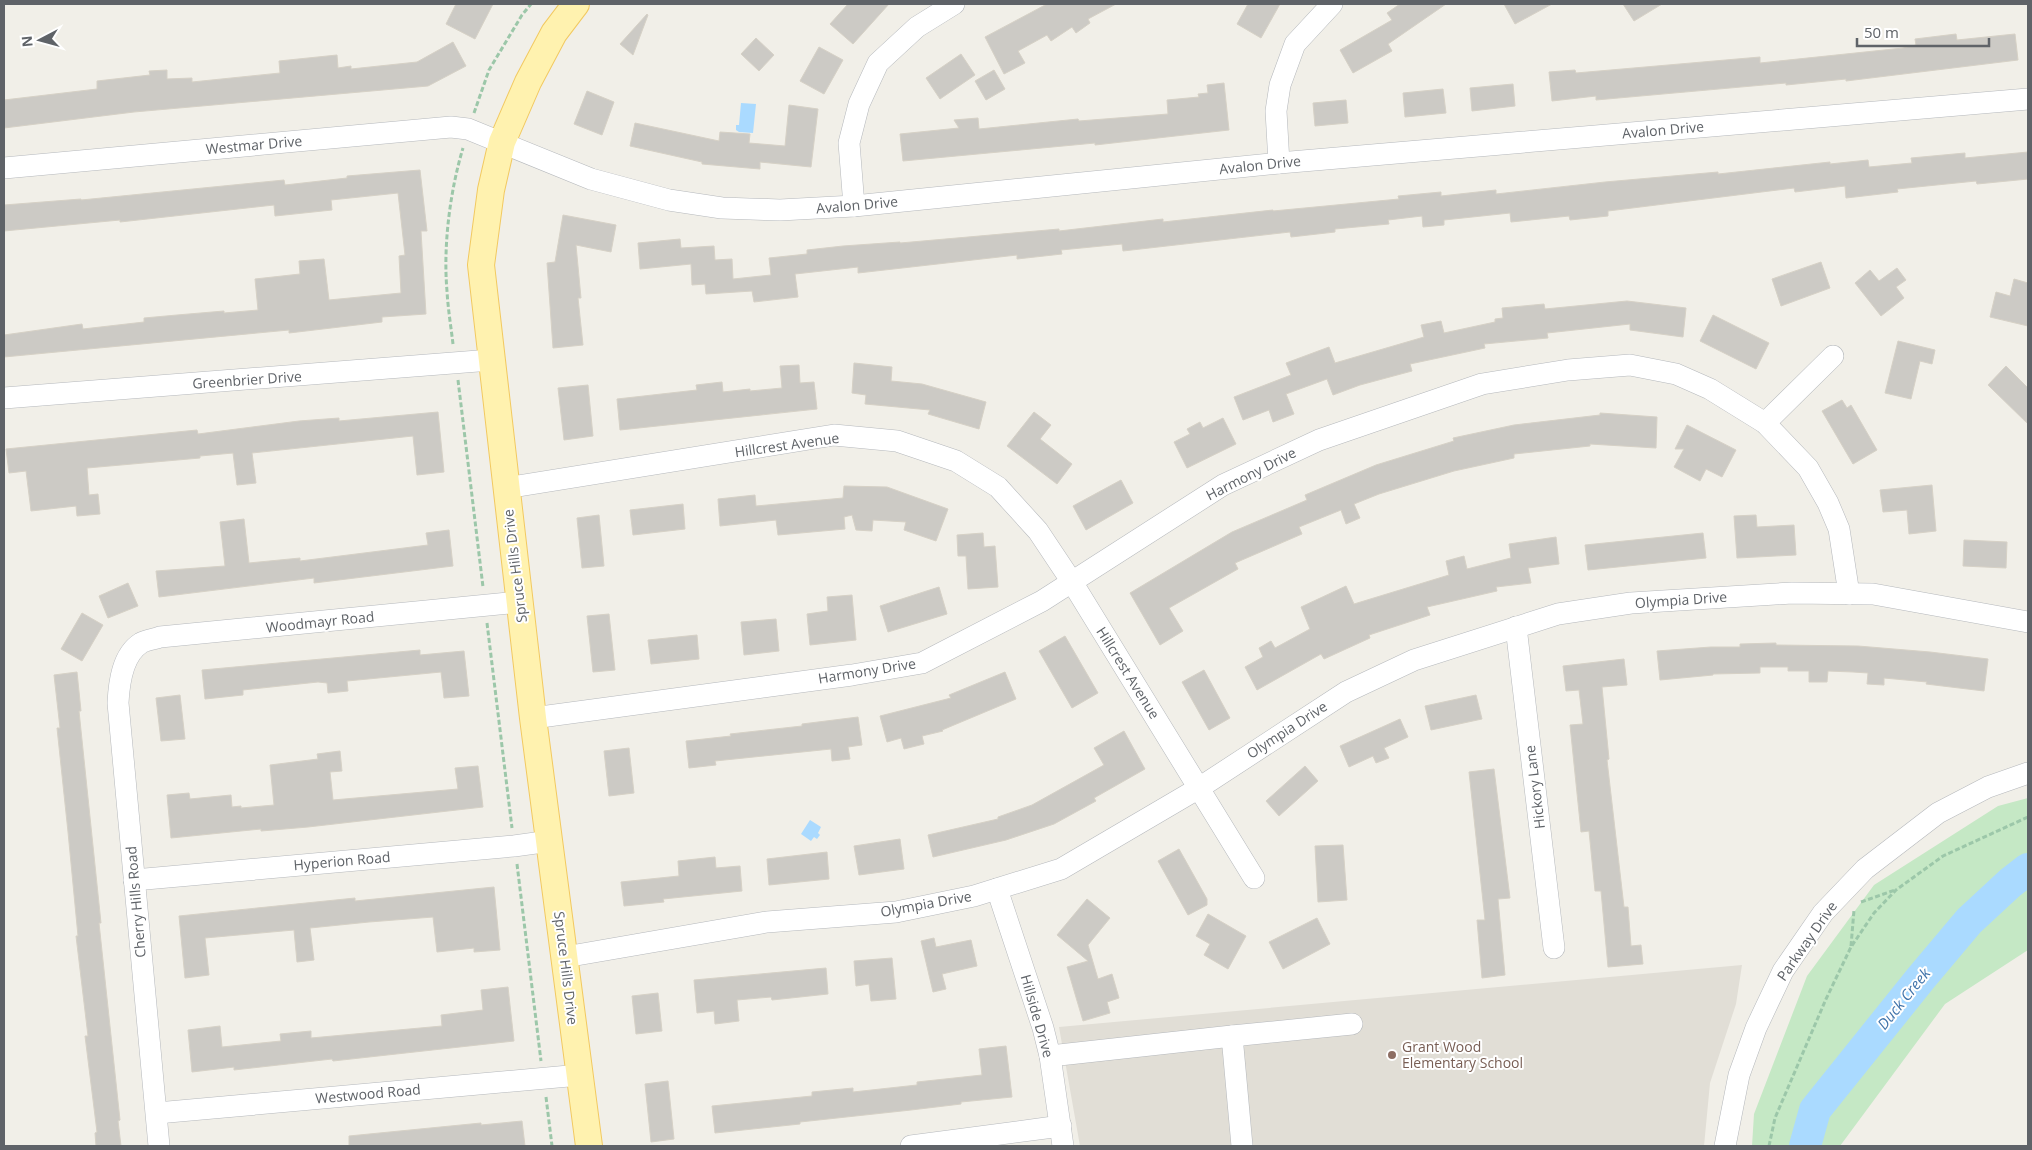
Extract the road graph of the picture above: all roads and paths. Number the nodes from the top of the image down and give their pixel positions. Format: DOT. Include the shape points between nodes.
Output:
graph roads {
  1 [pos="576,4"];
  2 [pos="954,4"];
  3 [pos="1332,4"];
  4 [pos="2028,99"];
  5 [pos="502,142"];
  6 [pos="1279,163"];
  7 [pos="4,168"];
  8 [pos="854,206"];
  9 [pos="1833,356"];
  10 [pos="491,360"];
  11 [pos="4,398"];
  12 [pos="1765,423"];
  13 [pos="506,488"];
  14 [pos="1072,582"];
  15 [pos="1849,594"];
  16 [pos="519,602"];
  17 [pos="2028,622"];
  18 [pos="1516,627"];
  19 [pos="128,658"];
  20 [pos="533,718"];
  21 [pos="2028,773"];
  22 [pos="1199,788"];
  23 [pos="2028,817"];
  24 [pos="550,840"];
  25 [pos="1254,878"];
  26 [pos="134,880"];
  27 [pos="997,889"];
  28 [pos="1896,890"];
  29 [pos="1851,947"];
  30 [pos="1554,948"];
  31 [pos="565,957"];
  32 [pos="1352,1024"];
  33 [pos="1232,1036"];
  34 [pos="1050,1056"];
  35 [pos="580,1075"];
  36 [pos="157,1112"];
  37 [pos="1062,1136"];
  38 [pos="160,1146"];
  39 [pos="589,1146"];
  40 [pos="911,1146"];
  41 [pos="1242,1146"];
  42 [pos="1725,1146"];
  43 [pos="1769,1146"];
  1 -- 5 [label="main road, Spruce Hills Drive" via="554,33"];
  2 -- 8 [label="street" via="918,27 878,63 859,104 849,143"];
  3 -- 6 [label="street" via="1295,44 1280,85 1276,111"];
  4 -- 6 [label="street, Avalon Drive"];
  5 -- 7 [label="street, Westmar Drive" via="468,129 451,127"];
  5 -- 8 [label="street, Avalon Drive" via="591,179 669,200 722,208 780,210"];
  5 -- 10 [label="main road, Spruce Hills Drive" via="491,190 481,265"];
  6 -- 8 [label="street, Avalon Drive"];
  9 -- 12 [label="street"];
  10 -- 11 [label="street, Greenbrier Drive"];
  10 -- 13 [label="main road, Spruce Hills Drive"];
  12 -- 14 [label="street, Harmony Drive" via="1710,389 1676,374 1630,365 1568,370 1482,384 1319,440 1223,485"];
  12 -- 15 [label="street, Harmony Drive" via="1808,468 1828,503 1839,528"];
  13 -- 14 [label="street, Hillcrest Avenue" via="834,435 897,442 956,461 998,488 1038,531"];
  13 -- 16 [label="main road, Spruce Hills Drive"];
  14 -- 20 [label="street, Harmony Drive" via="922,663"];
  14 -- 22 [label="street, Hillcrest Avenue"];
  15 -- 17 [label="street, Olympia Drive" via="1873,594"];
  15 -- 18 [label="street, Olympia Drive" via="1792,593 1631,603 1558,614"];
  16 -- 19 [label="street, Woodmayr Road" via="160,638 142,643"];
  16 -- 20 [label="main road, Spruce Hills Drive"];
  18 -- 22 [label="street, Olympia Drive" via="1414,660 1346,692"];
  18 -- 30 [label="street, Hickory Lane"];
  19 -- 26 [label="street, Cherry Hills Road" via="119,678 118,703"];
  20 -- 24 [label="main road, Spruce Hills Drive"];
  21 -- 42 [label="street, Parkway Drive" via="1988,787 1938,813 1865,869 1824,913 1783,971 1756,1028 1739,1075"];
  22 -- 25 [label="street, Hillcrest Avenue"];
  22 -- 27 [label="street, Olympia Drive" via="1061,869"];
  23 -- 28 [label="path" via="1943,856"];
  24 -- 26 [label="street, Hyperion Road" via="514,846"];
  24 -- 31 [label="main road, Spruce Hills Drive"];
  26 -- 36 [label="street, Cherry Hills Road"];
  27 -- 31 [label="street, Olympia Drive" via="896,912 767,922"];
  27 -- 34 [label="street, Hillside Drive"];
  28 -- 29 [label="path" via="1874,913"];
  28 -- 29 [label="path" via="1854,904"];
  29 -- 43 [label="path" via="1775,1118"];
  31 -- 35 [label="main road, Spruce Hills Drive"];
  32 -- 33 [label="street"];
  33 -- 34 [label="street"];
  33 -- 41 [label="street"];
  34 -- 37 [label="street, Hillside Drive"];
  35 -- 36 [label="street, Westwood Road"];
  35 -- 39 [label="main road, Spruce Hills Drive"];
  36 -- 38 [label="street, Cherry Hills Road"];
  37 -- 40 [label="street"];
}
